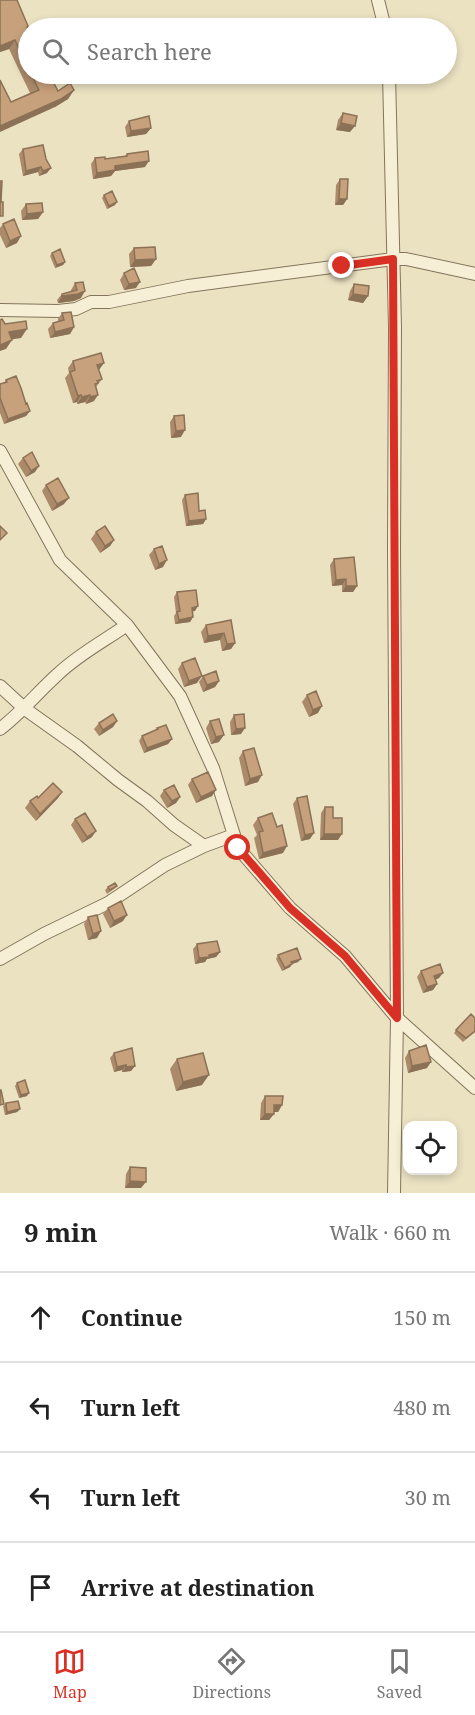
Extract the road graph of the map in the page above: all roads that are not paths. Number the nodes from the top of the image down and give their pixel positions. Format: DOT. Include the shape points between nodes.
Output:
graph roads {
  1 [pos="378,0"];
  2 [pos="382,18"];
  3 [pos="389,84"];
  4 [pos="393,259"];
  5 [pos="475,274"];
  6 [pos="0,310"];
  7 [pos="0,451"];
  8 [pos="127,625"];
  9 [pos="0,686"];
  10 [pos="25,709"];
  11 [pos="0,729"];
  12 [pos="234,835"];
  13 [pos="204,846"];
  14 [pos="0,959"];
  15 [pos="397,1018"];
  16 [pos="475,1088"];
  17 [pos="394,1193"];
  1 -- 2 [label="street"];
  3 -- 4 [label="street"];
  4 -- 5 [label="street"];
  4 -- 6 [label="street" via="188,286 91,302 76,309"];
  4 -- 15 [label="street"];
  7 -- 8 [label="street" via="60,560"];
  8 -- 10 [label="street" via="82,653"];
  8 -- 12 [label="street" via="180,696 213,768"];
  9 -- 10 [label="street"];
  10 -- 11 [label="street"];
  10 -- 13 [label="street"];
  12 -- 13 [label="street"];
  12 -- 15 [label="street" via="238,848 290,908 345,956"];
  13 -- 14 [label="street" via="165,865 108,903"];
  15 -- 16 [label="street"];
  15 -- 17 [label="street"];
}
